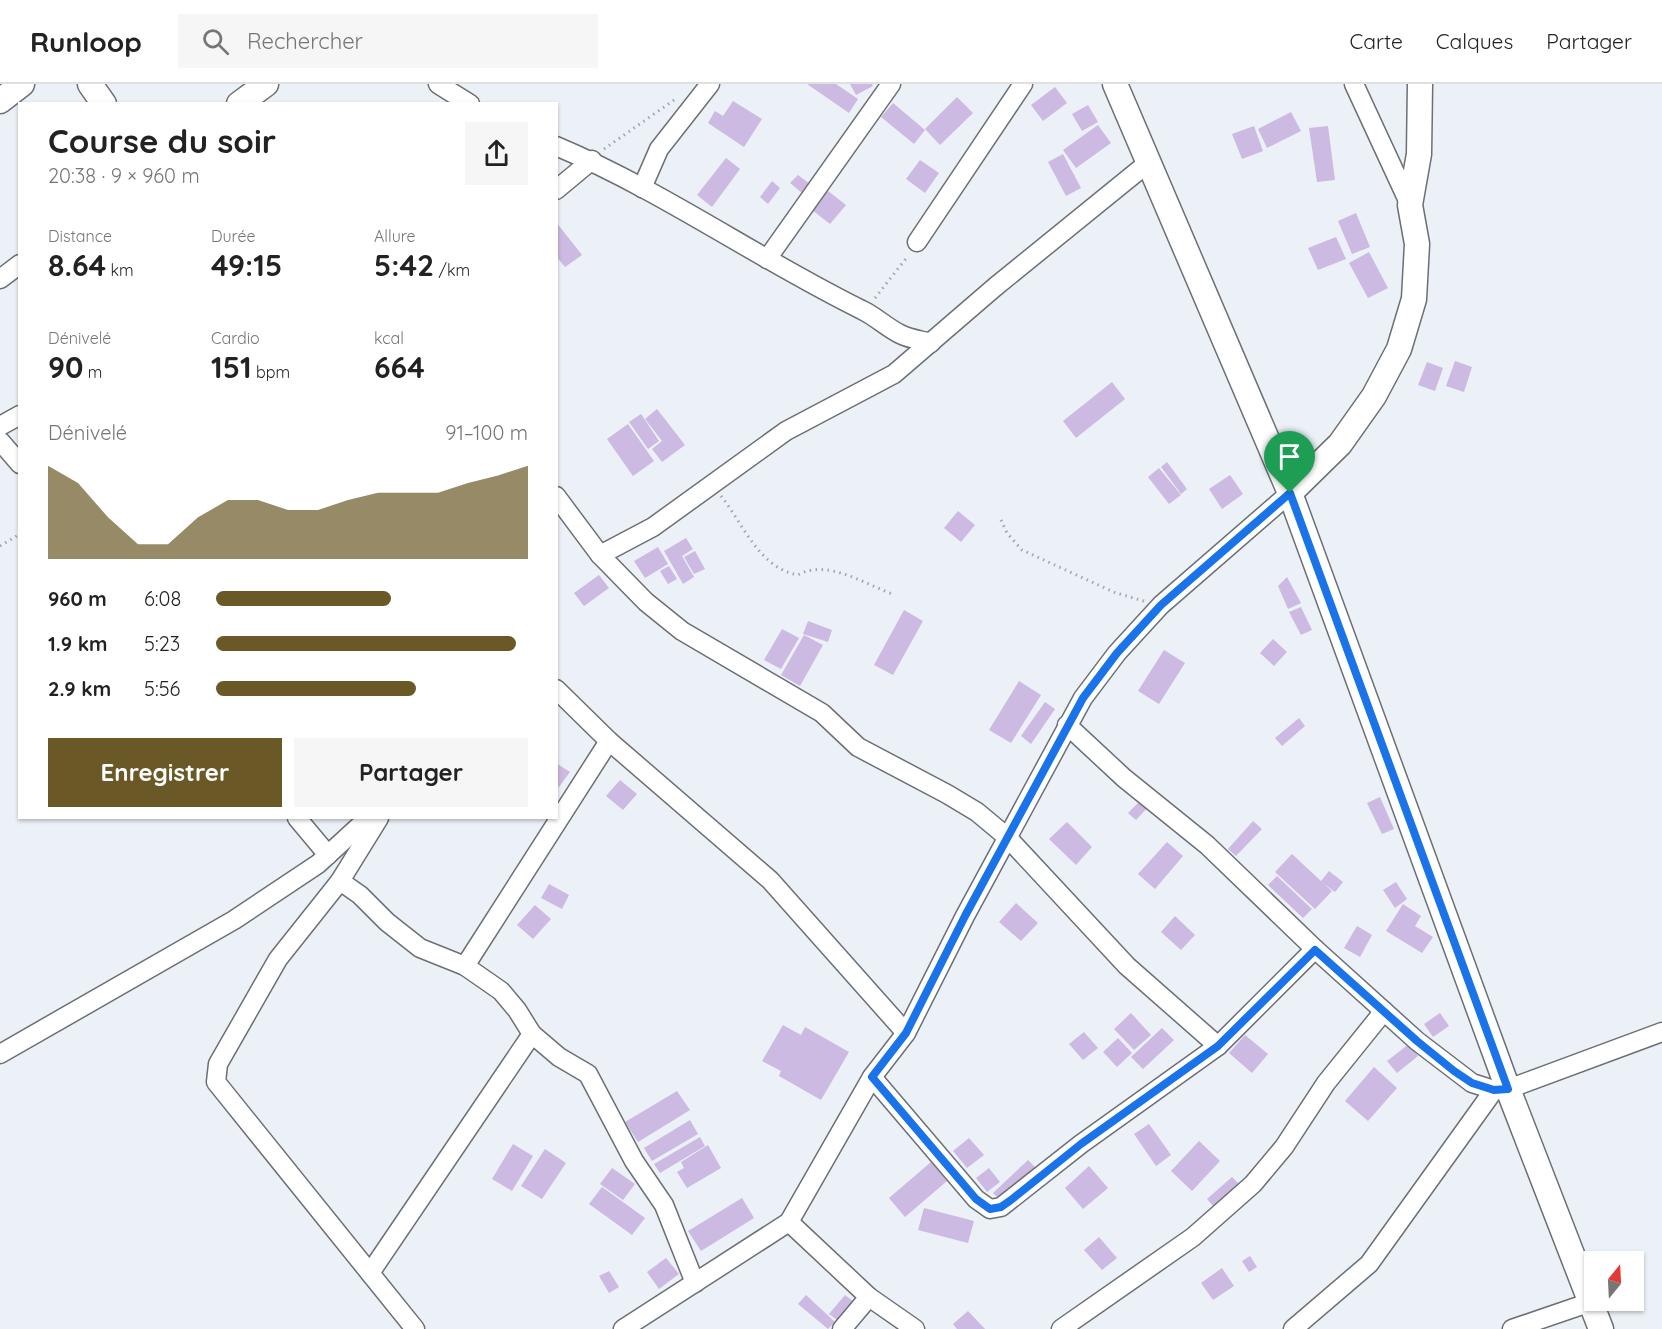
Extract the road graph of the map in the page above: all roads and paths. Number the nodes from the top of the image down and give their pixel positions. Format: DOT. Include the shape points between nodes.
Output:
graph roads {
  1 [pos="22,84"];
  2 [pos="90,84"];
  3 [pos="266,84"];
  4 [pos="438,84"];
  5 [pos="710,84"];
  6 [pos="891,84"];
  7 [pos="1023,84"];
  8 [pos="1115,84"];
  9 [pos="1354,84"];
  10 [pos="1420,84"];
  11 [pos="686,92"];
  12 [pos="0,101"];
  13 [pos="103,102"];
  14 [pos="242,102"];
  15 [pos="468,102"];
  16 [pos="558,147"];
  17 [pos="592,160"];
  18 [pos="1149,162"];
  19 [pos="558,188"];
  20 [pos="642,188"];
  21 [pos="1410,205"];
  22 [pos="917,243"];
  23 [pos="767,259"];
  24 [pos="18,266"];
  25 [pos="0,279"];
  26 [pos="865,311"];
  27 [pos="931,343"];
  28 [pos="18,416"];
  29 [pos="0,426"];
  30 [pos="0,441"];
  31 [pos="18,462"];
  32 [pos="712,486"];
  33 [pos="1290,493"];
  34 [pos="558,499"];
  35 [pos="1002,520"];
  36 [pos="18,535"];
  37 [pos="0,546"];
  38 [pos="600,555"];
  39 [pos="895,595"];
  40 [pos="1161,605"];
  41 [pos="558,690"];
  42 [pos="1067,725"];
  43 [pos="609,741"];
  44 [pos="298,819"];
  45 [pos="367,819"];
  46 [pos="377,819"];
  47 [pos="1007,837"];
  48 [pos="328,855"];
  49 [pos="340,881"];
  50 [pos="1315,950"];
  51 [pos="465,966"];
  52 [pos="1384,1011"];
  53 [pos="1662,1032"];
  54 [pos="906,1033"];
  55 [pos="532,1034"];
  56 [pos="1218,1046"];
  57 [pos="0,1054"];
  58 [pos="872,1077"];
  59 [pos="1501,1089"];
  60 [pos="789,1222"];
  61 [pos="370,1273"];
  62 [pos="695,1283"];
  63 [pos="1584,1285"];
  64 [pos="869,1297"];
  65 [pos="1584,1304"];
  66 [pos="1594,1311"];
  67 [pos="1072,1326"];
  68 [pos="415,1329"];
  69 [pos="623,1329"];
  70 [pos="842,1329"];
  71 [pos="915,1329"];
  72 [pos="1293,1329"];
  73 [pos="1512,1329"];
  74 [pos="1601,1329"];
  1 -- 12 [label="street"];
  2 -- 13 [label="street"];
  3 -- 14 [label="street"];
  4 -- 15 [label="street"];
  5 -- 20 [label="street" via="659,149"];
  6 -- 23 [label="street"];
  7 -- 22 [label="street"];
  8 -- 18 [label="street"];
  9 -- 21 [label="street"];
  10 -- 21 [label="street" via="1419,154"];
  11 -- 17 [label="path"];
  16 -- 17 [label="street"];
  17 -- 19 [label="street"];
  17 -- 20 [label="street"];
  18 -- 27 [label="street"];
  18 -- 33 [label="street"];
  20 -- 23 [label="street"];
  21 -- 33 [label="street" via="1417,244 1414,299 1399,349 1374,396 1340,444"];
  22 -- 26 [label="path"];
  23 -- 26 [label="street"];
  24 -- 25 [label="street"];
  26 -- 27 [label="street" via="901,335"];
  27 -- 32 [label="street" via="894,374 786,431"];
  28 -- 29 [label="street"];
  30 -- 31 [label="street"];
  32 -- 38 [label="street" via="653,527"];
  32 -- 39 [label="path" via="750,539 781,572 798,575 809,568 825,569"];
  33 -- 40 [label="street"];
  33 -- 59 [label="street"];
  34 -- 38 [label="street"];
  35 -- 40 [label="path" via="1007,533 1022,550 1116,593"];
  36 -- 37 [label="path"];
  38 -- 47 [label="street" via="646,602 682,631 804,701 858,747 977,812"];
  40 -- 42 [label="street" via="1117,653"];
  41 -- 43 [label="street"];
  42 -- 47 [label="street"];
  42 -- 50 [label="street" via="1124,778 1208,845"];
  43 -- 51 [label="street"];
  43 -- 54 [label="street" via="770,880"];
  44 -- 48 [label="street"];
  45 -- 48 [label="street"];
  46 -- 49 [label="street"];
  47 -- 54 [label="street"];
  47 -- 56 [label="street" via="1127,966"];
  48 -- 57 [label="street" via="234,920"];
  49 -- 51 [label="street" via="420,948"];
  49 -- 61 [label="street" via="278,959 218,1064 216,1082"];
  50 -- 52 [label="street"];
  50 -- 56 [label="street"];
  51 -- 55 [label="street" via="501,991"];
  52 -- 59 [label="street" via="1454,1071 1472,1083"];
  52 -- 67 [label="street" via="1253,1184 1193,1237"];
  53 -- 59 [label="street"];
  54 -- 58 [label="street"];
  55 -- 61 [label="street"];
  55 -- 62 [label="street" via="559,1057 588,1074 634,1161 664,1205"];
  56 -- 58 [label="street" via="1081,1144 1011,1200 990,1209 976,1199"];
  58 -- 60 [label="street"];
  59 -- 63 [label="street"];
  59 -- 72 [label="street" via="1369,1264"];
  60 -- 62 [label="street"];
  60 -- 64 [label="street"];
  61 -- 68 [label="street"];
  62 -- 69 [label="street"];
  64 -- 70 [label="street"];
  64 -- 71 [label="street"];
  65 -- 73 [label="street"];
  66 -- 74 [label="street"];
}
